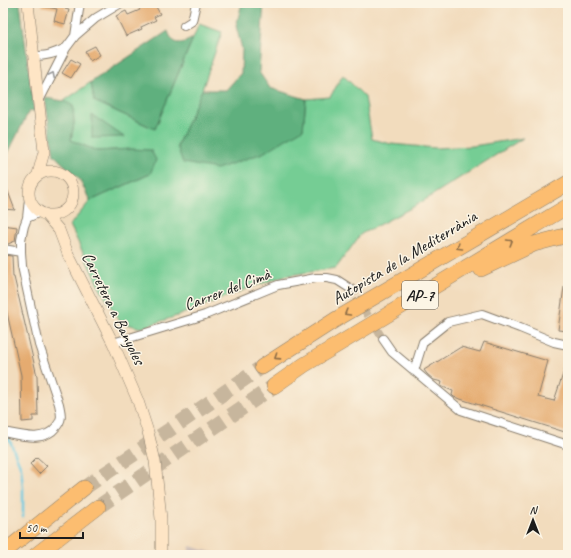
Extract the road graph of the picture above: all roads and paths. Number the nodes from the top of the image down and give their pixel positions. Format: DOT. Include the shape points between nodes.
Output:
graph roads {
  1 [pos="28,3"];
  2 [pos="80,3"];
  3 [pos="121,3"];
  4 [pos="196,3"];
  5 [pos="184,26"];
  6 [pos="75,36"];
  7 [pos="66,48"];
  8 [pos="34,56"];
  9 [pos="38,101"];
  10 [pos="44,152"];
  11 [pos="59,172"];
  12 [pos="38,174"];
  13 [pos="568,181"];
  14 [pos="29,199"];
  15 [pos="568,206"];
  16 [pos="66,209"];
  17 [pos="42,213"];
  18 [pos="27,218"];
  19 [pos="59,230"];
  20 [pos="568,235"];
  21 [pos="3,249"];
  22 [pos="21,252"];
  23 [pos="351,289"];
  24 [pos="383,339"];
  25 [pos="113,343"];
  26 [pos="568,345"];
  27 [pos="320,356"];
  28 [pos="262,367"];
  29 [pos="414,371"];
  30 [pos="274,386"];
  31 [pos="7,433"];
  32 [pos="568,445"];
  33 [pos="84,488"];
  34 [pos="98,507"];
  35 [pos="3,553"];
  36 [pos="36,555"];
  37 [pos="161,555"];
  1 -- 8 [label="street"];
  2 -- 6 [label="street"];
  3 -- 6 [label="street" via="96,18"];
  4 -- 5 [label="street" via="192,21"];
  6 -- 7 [label="street"];
  7 -- 8 [label="street" via="47,56"];
  9 -- 7 [label="street, one-way"];
  8 -- 9 [label="street"];
  9 -- 10 [label="street"];
  10 -- 11 [label="street"];
  10 -- 12 [label="street"];
  11 -- 12 [label="street" via="46,171"];
  11 -- 16 [label="street" via="68,179 73,189 72,200"];
  12 -- 14 [label="street" via="30,184"];
  13 -- 28 [label="highway, Autopista de la Mediterrània / AP-7, one-way"];
  14 -- 17 [label="street" via="34,208"];
  14 -- 18 [label="street"];
  27 -- 15 [label="highway, AP-7, one-way"];
  16 -- 17 [label="street" via="54,215"];
  16 -- 19 [label="street"];
  17 -- 18 [label="street"];
  17 -- 19 [label="street, Carretera a Banyoles"];
  18 -- 22 [label="street" via="21,240"];
  19 -- 25 [label="street, Carretera a Banyoles" via="68,254"];
  20 -- 27 [label="highway" via="534,244 466,276"];
  21 -- 22 [label="street"];
  22 -- 31 [label="street" via="24,280 39,345 61,411 61,420 52,432 45,436"];
  23 -- 25 [label="street, Carrer del Cimà" via="337,280 327,278 278,285 206,315"];
  24 -- 29 [label="street" via="392,352"];
  25 -- 37 [label="street, Carretera a Banyoles" via="138,401 155,461"];
  26 -- 29 [label="street" via="482,314 448,322 423,342"];
  27 -- 30 [label="highway, AP-7"];
  29 -- 32 [label="street" via="461,410"];
  33 -- 35 [label="highway"];
  34 -- 36 [label="highway"];
}
